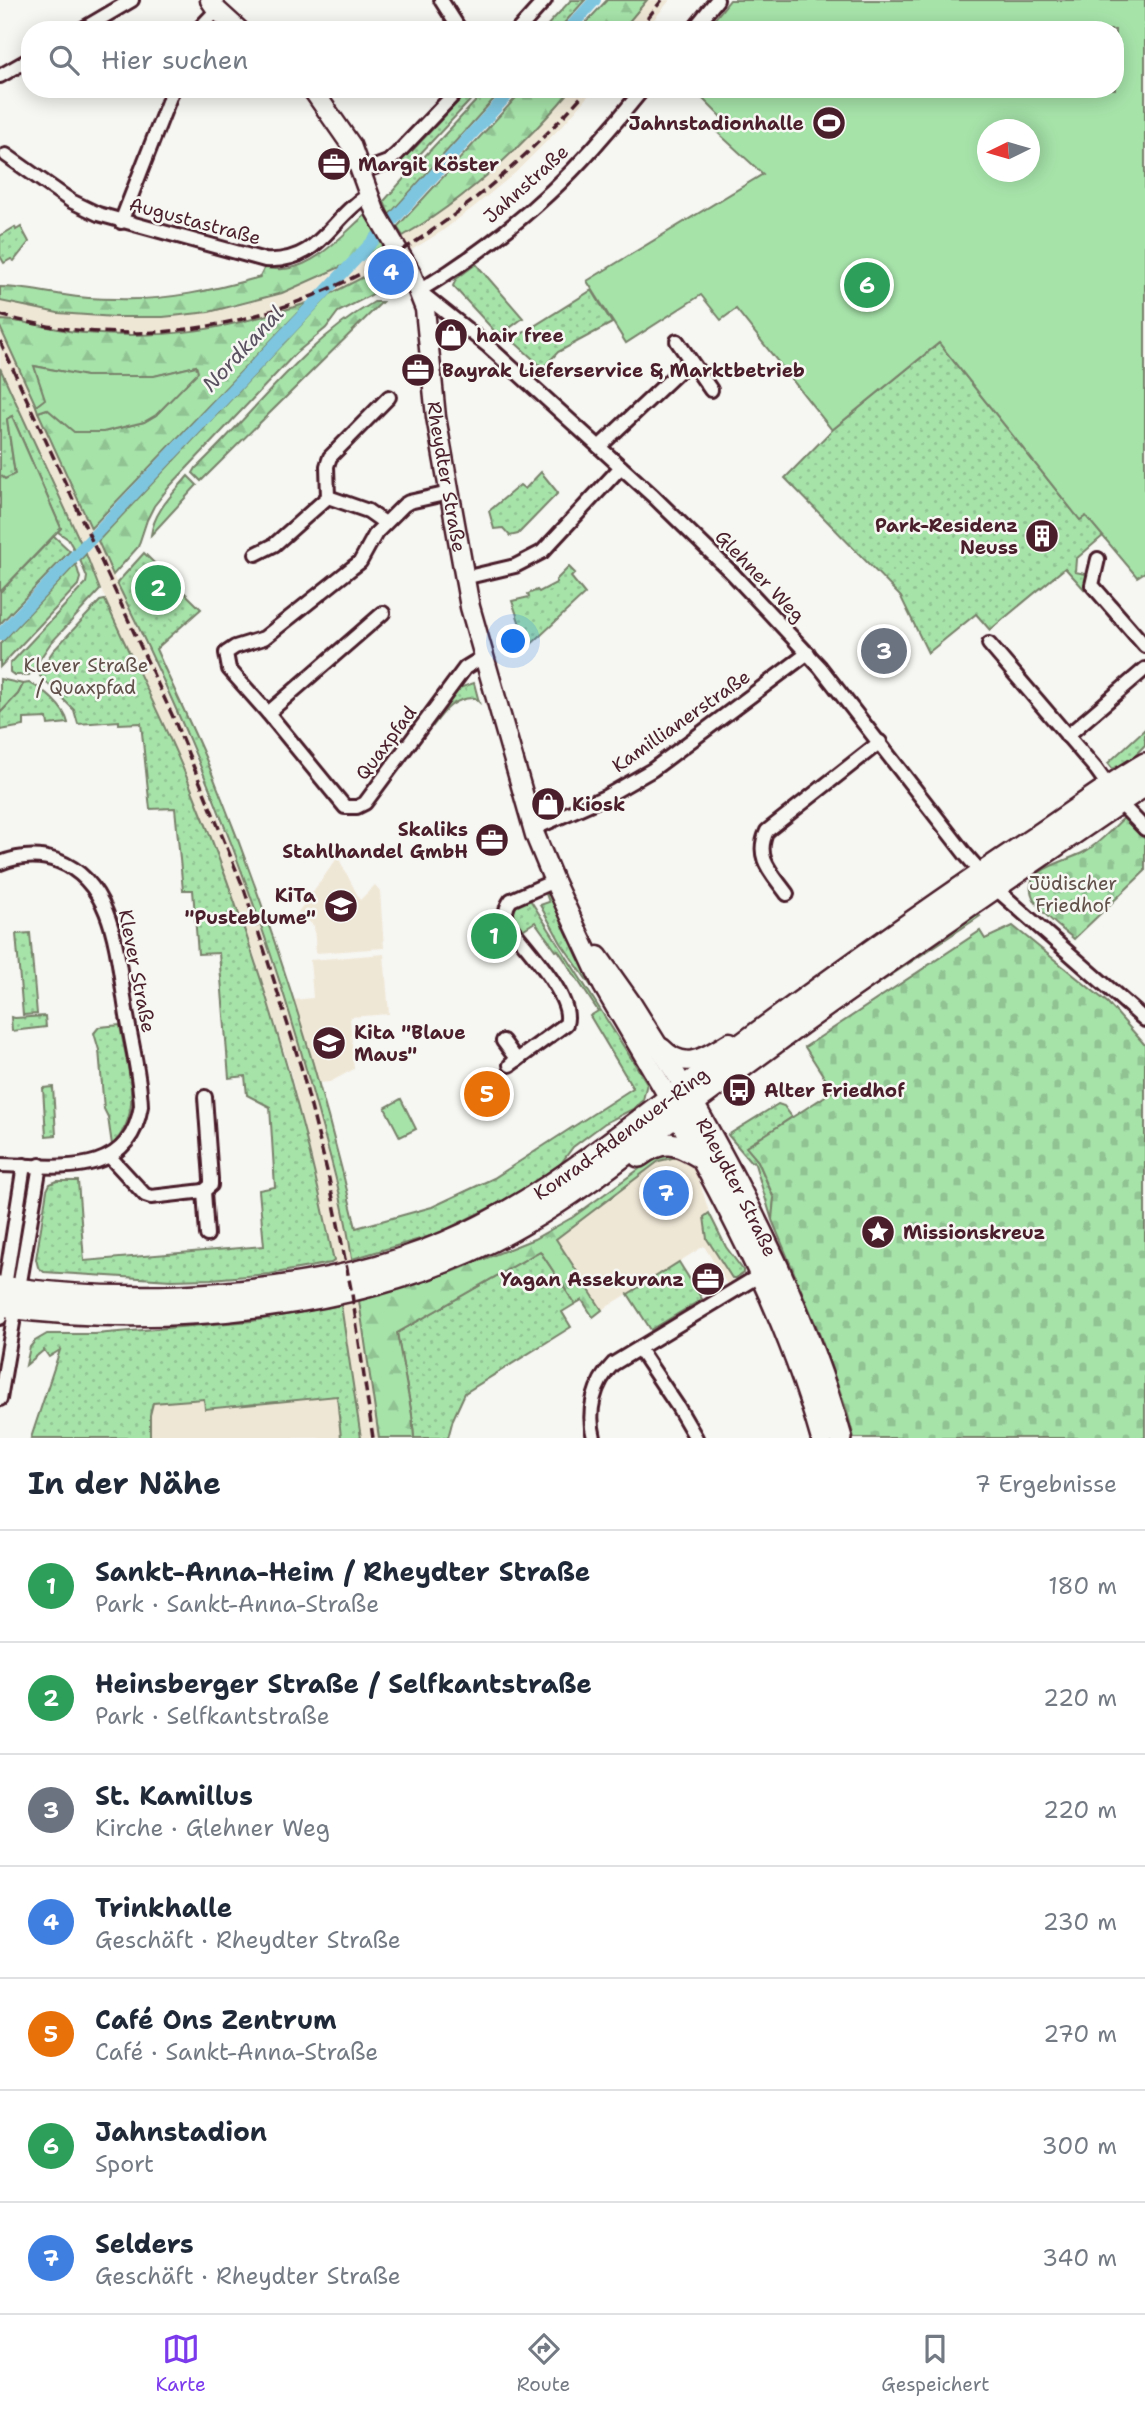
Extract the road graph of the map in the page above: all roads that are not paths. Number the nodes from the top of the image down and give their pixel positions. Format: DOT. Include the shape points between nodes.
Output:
graph roads {
  1 [pos="132,0"];
  2 [pos="441,0"];
  3 [pos="545,0"];
  4 [pos="717,0"];
  5 [pos="213,5"];
  6 [pos="96,21"];
  7 [pos="203,21"];
  8 [pos="230,21"];
  9 [pos="454,21"];
  10 [pos="525,21"];
  11 [pos="700,21"];
  12 [pos="21,64"];
  13 [pos="0,76"];
  14 [pos="169,98"];
  15 [pos="318,98"];
  16 [pos="451,98"];
  17 [pos="636,98"];
  18 [pos="6,155"];
  19 [pos="361,172"];
  20 [pos="368,195"];
  21 [pos="121,222"];
  22 [pos="419,291"];
  23 [pos="677,341"];
  24 [pos="690,361"];
  25 [pos="711,390"];
  26 [pos="390,397"];
  27 [pos="599,447"];
  28 [pos="621,467"];
  29 [pos="449,494"];
  30 [pos="328,497"];
  31 [pos="385,523"];
  32 [pos="256,554"];
  33 [pos="1098,559"];
  34 [pos="464,578"];
  35 [pos="383,613"];
  36 [pos="989,644"];
  37 [pos="1145,646"];
  38 [pos="808,653"];
  39 [pos="483,657"];
  40 [pos="1145,669"];
  41 [pos="268,713"];
  42 [pos="1067,736"];
  43 [pos="880,742"];
  44 [pos="1145,764"];
  45 [pos="1145,785"];
  46 [pos="1114,795"];
  47 [pos="533,829"];
  48 [pos="1145,829"];
  49 [pos="0,863"];
  50 [pos="554,881"];
  51 [pos="988,881"];
  52 [pos="787,894"];
  53 [pos="574,921"];
  54 [pos="1145,1020"];
  55 [pos="765,1027"];
  56 [pos="503,1041"];
  57 [pos="657,1044"];
  58 [pos="205,1097"];
  59 [pos="681,1101"];
  60 [pos="110,1157"];
  61 [pos="702,1158"];
  62 [pos="0,1165"];
  63 [pos="24,1165"];
  64 [pos="40,1165"];
  65 [pos="204,1191"];
  66 [pos="523,1224"];
  67 [pos="207,1235"];
  68 [pos="760,1275"];
  69 [pos="6,1300"];
  70 [pos="639,1349"];
  71 [pos="0,1399"];
  72 [pos="594,1438"];
  73 [pos="696,1438"];
  74 [pos="822,1438"];
  75 [pos="841,1438"];
  1 -- 6 [label="street"];
  2 -- 9 [label="street"];
  3 -- 10 [label="street"];
  4 -- 11 [label="street"];
  5 -- 7 [label="street"];
  5 -- 8 [label="main road"];
  12 -- 13 [label="street"];
  14 -- 21 [label="street"];
  15 -- 19 [label="main road, Rheydter Straße" via="343,132"];
  16 -- 19 [label="street" via="397,155"];
  17 -- 22 [label="street, Jahnstraße" via="552,190 510,227"];
  18 -- 21 [label="street, Augustastraße" via="71,201"];
  19 -- 20 [label="main road, Rheydter Straße"];
  20 -- 21 [label="street, Augustastraße" via="314,247 276,260"];
  20 -- 22 [label="main road, Rheydter Straße"];
  22 -- 27 [label="street, Glehner Weg" via="462,323"];
  22 -- 29 [label="main road, Rheydter Straße" via="429,332"];
  23 -- 24 [label="street"];
  24 -- 25 [label="street"];
  24 -- 27 [label="street"];
  26 -- 30 [label="street" via="330,457"];
  27 -- 28 [label="street, Glehner Weg"];
  28 -- 34 [label="street" via="542,552 515,566"];
  28 -- 38 [label="street, Glehner Weg"];
  29 -- 31 [label="street" via="410,502"];
  29 -- 34 [label="main road, Rheydter Straße"];
  30 -- 31 [label="street" via="368,511"];
  30 -- 32 [label="street" via="274,545"];
  31 -- 41 [label="street" via="352,568 264,638 226,653 229,669"];
  33 -- 37 [label="street" via="1092,584"];
  34 -- 39 [label="main road, Rheydter Straße"];
  35 -- 41 [label="street"];
  36 -- 42 [label="street"];
  38 -- 43 [label="street, Glehner Weg"];
  38 -- 47 [label="street, Kamillianerstraße" via="652,770 606,797"];
  39 -- 41 [label="street, Quaxpfad" via="466,668 365,803 348,808"];
  39 -- 47 [label="main road, Rheydter Straße"];
  40 -- 42 [label="street"];
  42 -- 46 [label="street"];
  43 -- 51 [label="street, Glehner Weg"];
  43 -- 52 [label="street" via="767,831 762,855"];
  44 -- 46 [label="main road, Konrad-Adenauer-Ring"];
  45 -- 46 [label="main road, Konrad-Adenauer-Ring"];
  46 -- 48 [label="street"];
  46 -- 51 [label="main road, Konrad-Adenauer-Ring"];
  47 -- 50 [label="main road, Rheydter Straße"];
  49 -- 60 [label="street, Klever Straße" via="27,856 61,862 86,879 104,905 141,1106 129,1140"];
  50 -- 53 [label="main road, Rheydter Straße"];
  50 -- 56 [label="street" via="511,900 505,912 508,924 552,981 569,1017 566,1024 513,1062"];
  51 -- 54 [label="street, Glehner Weg"];
  51 -- 55 [label="main road, Konrad-Adenauer-Ring" via="848,966"];
  51 -- 59 [label="main road, Konrad-Adenauer-Ring" via="834,1000"];
  53 -- 57 [label="main road, Rheydter Straße"];
  53 -- 59 [label="main road, Rheydter Straße" via="603,986"];
  55 -- 57 [label="main road" via="693,1061 674,1057"];
  55 -- 59 [label="main road, Konrad-Adenauer-Ring"];
  57 -- 59 [label="main road, Rheydter Straße"];
  58 -- 65 [label="street" via="212,1179"];
  59 -- 61 [label="main road, Rheydter Straße"];
  59 -- 66 [label="main road, Konrad-Adenauer-Ring" via="598,1176"];
  59 -- 69 [label="main road, Konrad-Adenauer-Ring" via="507,1214 441,1245 378,1266 287,1285 182,1296"];
  59 -- 75 [label="main road, Rheydter Straße" via="775,1263 820,1370"];
  60 -- 64 [label="street" via="84,1165"];
  60 -- 65 [label="street" via="145,1195"];
  61 -- 66 [label="main road" via="673,1143 649,1148 603,1183"];
  61 -- 68 [label="main road, Rheydter Straße"];
  62 -- 63 [label="street"];
  63 -- 64 [label="street"];
  63 -- 69 [label="street"];
  64 -- 69 [label="street"];
  65 -- 67 [label="street"];
  66 -- 69 [label="main road, Konrad-Adenauer-Ring" via="414,1272 332,1294 251,1308 182,1315 98,1315"];
  68 -- 70 [label="street"];
  68 -- 74 [label="main road, Rheydter Straße" via="803,1377"];
  69 -- 71 [label="street"];
  70 -- 72 [label="street" via="613,1364 602,1378 591,1410"];
  70 -- 73 [label="street"];
}
